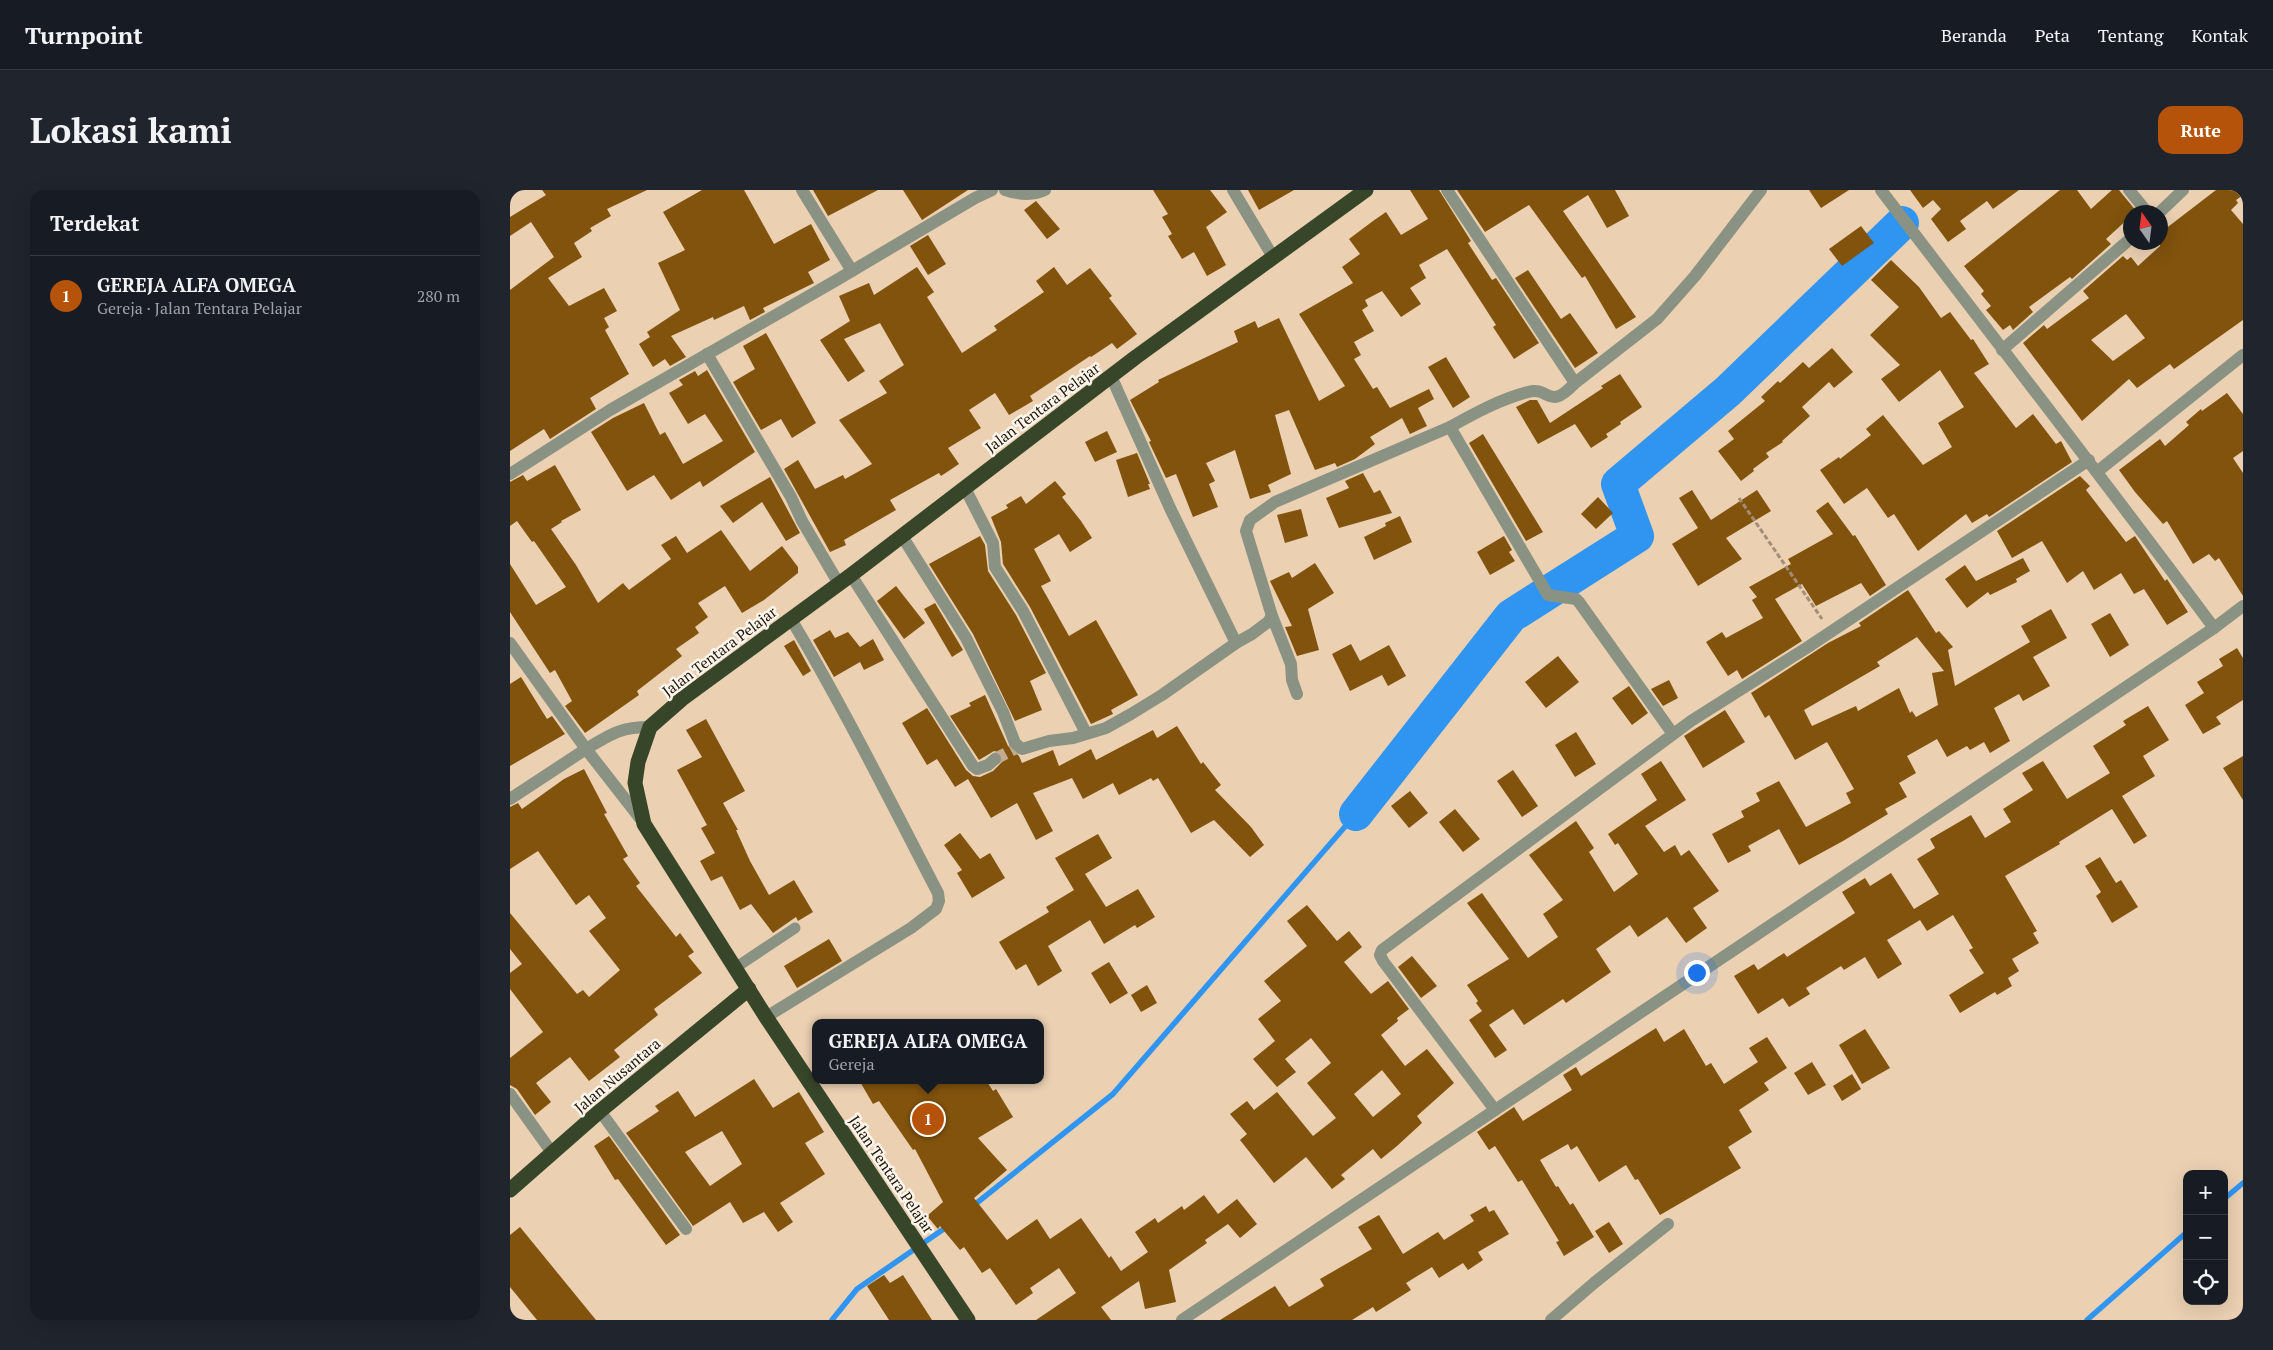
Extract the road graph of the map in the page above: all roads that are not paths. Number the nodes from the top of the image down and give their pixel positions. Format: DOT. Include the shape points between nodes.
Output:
graph roads {
  1 [pos="802,190"];
  2 [pos="992,190"];
  3 [pos="1005,190"];
  4 [pos="1045,190"];
  5 [pos="1233,190"];
  6 [pos="1366,190"];
  7 [pos="1446,190"];
  8 [pos="1761,190"];
  9 [pos="1881,190"];
  10 [pos="2129,190"];
  11 [pos="2183,190"];
  12 [pos="2141,205"];
  13 [pos="2167,205"];
  14 [pos="2123,245"];
  15 [pos="1273,256"];
  16 [pos="852,271"];
  17 [pos="2002,350"];
  18 [pos="707,354"];
  19 [pos="2243,355"];
  20 [pos="1111,376"];
  21 [pos="1575,383"];
  22 [pos="1450,428"];
  23 [pos="2089,460"];
  24 [pos="2098,471"];
  25 [pos="510,474"];
  26 [pos="965,488"];
  27 [pos="902,536"];
  28 [pos="845,579"];
  29 [pos="2243,606"];
  30 [pos="1272,616"];
  31 [pos="791,619"];
  32 [pos="2214,628"];
  33 [pos="510,643"];
  34 [pos="1236,643"];
  35 [pos="1297,694"];
  36 [pos="650,727"];
  37 [pos="1086,734"];
  38 [pos="1673,734"];
  39 [pos="586,749"];
  40 [pos="995,759"];
  41 [pos="510,799"];
  42 [pos="644,824"];
  43 [pos="795,928"];
  44 [pos="735,968"];
  45 [pos="749,989"];
  46 [pos="766,1017"];
  47 [pos="510,1094"];
  48 [pos="1495,1110"];
  49 [pos="600,1111"];
  50 [pos="553,1154"];
  51 [pos="510,1190"];
  52 [pos="1668,1224"];
  53 [pos="686,1229"];
  54 [pos="968,1320"];
  55 [pos="1182,1320"];
  56 [pos="1551,1320"];
  1 -- 16 [label="street"];
  2 -- 16 [label="street"];
  3 -- 4 [label="street" via="1024,194"];
  5 -- 15 [label="street"];
  6 -- 15 [label="highway, Jalan Tentara Pelajar"];
  7 -- 21 [label="street"];
  8 -- 21 [label="street" via="1695,276 1657,319"];
  9 -- 17 [label="street"];
  10 -- 12 [label="street"];
  11 -- 13 [label="street"];
  14 -- 17 [label="street"];
  15 -- 20 [label="highway, Jalan Tentara Pelajar"];
  16 -- 18 [label="street"];
  17 -- 23 [label="street"];
  18 -- 25 [label="street" via="572,432"];
  18 -- 28 [label="street" via="802,521"];
  19 -- 24 [label="street"];
  20 -- 26 [label="highway, Jalan Tentara Pelajar"];
  20 -- 34 [label="street" via="1170,508"];
  21 -- 22 [label="street" via="1564,394 1554,398 1531,391 1514,396"];
  22 -- 30 [label="street" via="1274,502 1250,520 1246,531"];
  22 -- 38 [label="street" via="1547,593 1579,602"];
  23 -- 24 [label="street"];
  23 -- 38 [label="street"];
  24 -- 32 [label="street"];
  26 -- 27 [label="highway, Jalan Tentara Pelajar"];
  26 -- 37 [label="street" via="993,542 995,566 1023,611"];
  27 -- 28 [label="highway, Jalan Tentara Pelajar"];
  27 -- 37 [label="street" via="966,638 1018,747 1025,749"];
  28 -- 31 [label="highway, Jalan Tentara Pelajar"];
  28 -- 40 [label="street" via="973,766 981,769"];
  29 -- 32 [label="street"];
  30 -- 34 [label="street"];
  30 -- 35 [label="street" via="1292,664 1292,680"];
  31 -- 36 [label="highway, Jalan Tentara Pelajar" via="682,698"];
  31 -- 46 [label="street" via="938,892 939,900 936,908 911,928"];
  32 -- 48 [label="street"];
  33 -- 39 [label="street"];
  34 -- 37 [label="street" via="1142,708 1106,728"];
  36 -- 39 [label="street" via="618,730"];
  36 -- 42 [label="highway, Jalan Tentara Pelajar" via="635,782"];
  38 -- 48 [label="street" via="1382,950 1383,962"];
  39 -- 41 [label="street"];
  39 -- 42 [label="street"];
  42 -- 44 [label="highway, Jalan Tentara Pelajar"];
  43 -- 44 [label="lane"];
  44 -- 45 [label="highway, Jalan Tentara Pelajar"];
  45 -- 46 [label="highway, Jalan Tentara Pelajar"];
  45 -- 49 [label="highway, Jalan Nusantara"];
  46 -- 54 [label="highway, Jalan Tentara Pelajar"];
  47 -- 50 [label="street"];
  48 -- 55 [label="street"];
  49 -- 50 [label="highway, Jalan Nusantara"];
  49 -- 53 [label="street"];
  50 -- 51 [label="highway, Jalan Nusantara"];
  52 -- 56 [label="street"];
}
